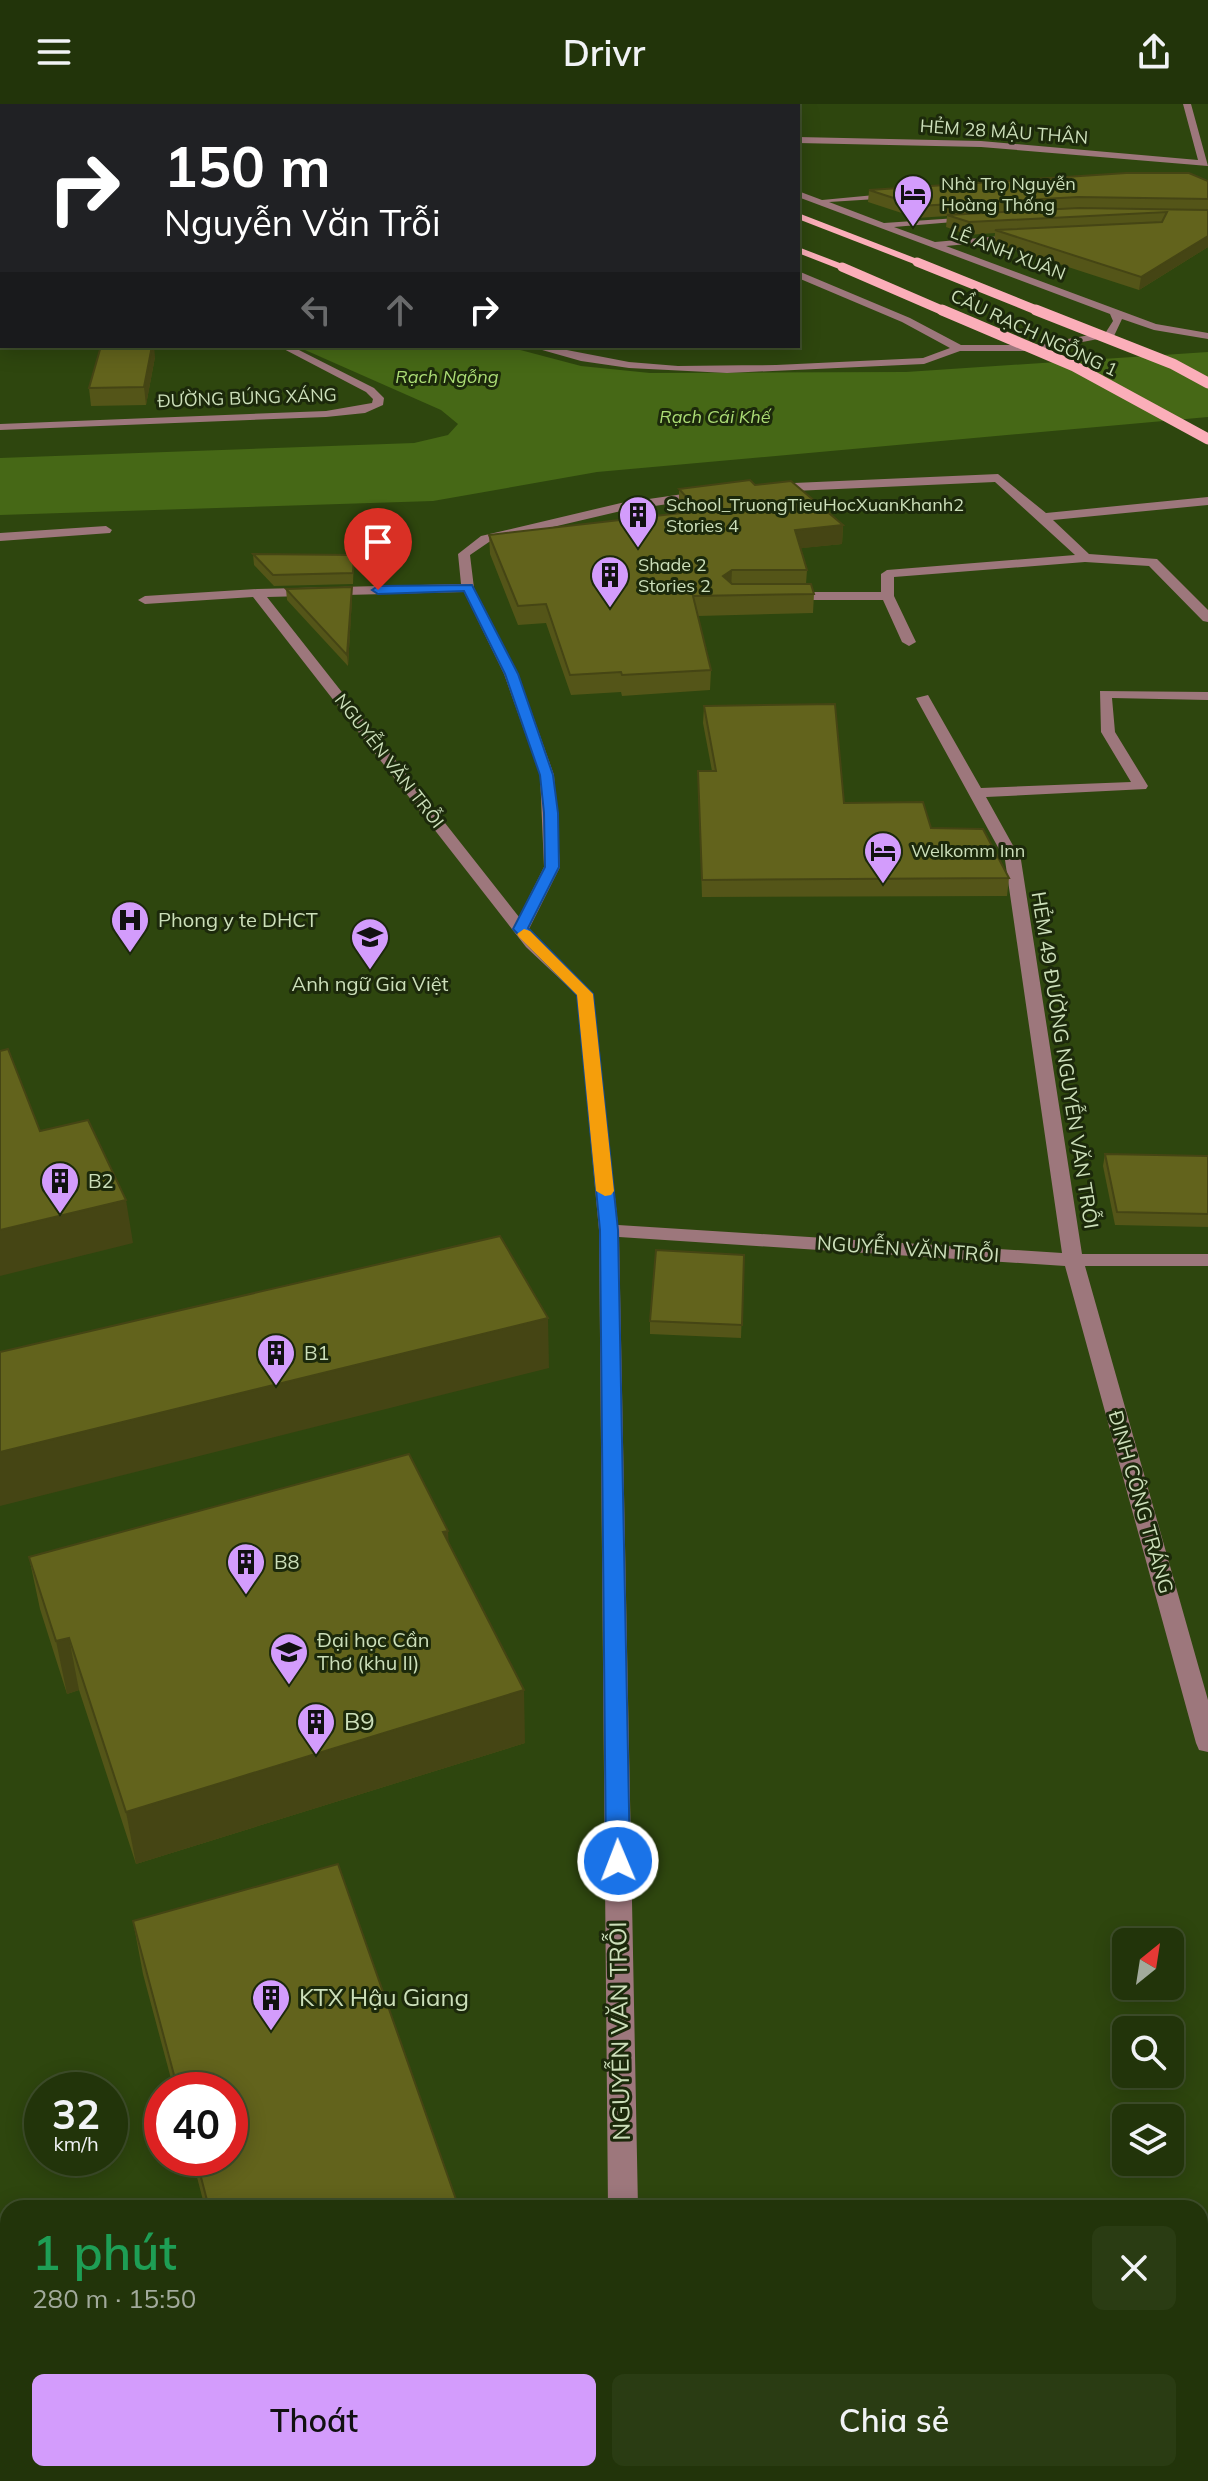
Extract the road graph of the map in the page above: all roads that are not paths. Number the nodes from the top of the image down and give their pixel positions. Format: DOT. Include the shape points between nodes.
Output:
graph roads {
  1 [pos="1187,104"];
  2 [pos="800,140"];
  3 [pos="1206,162"];
  4 [pos="911,194"];
  5 [pos="800,195"];
  6 [pos="818,201"];
  7 [pos="800,217"];
  8 [pos="986,220"];
  9 [pos="880,225"];
  10 [pos="1033,235"];
  11 [pos="933,244"];
  12 [pos="800,251"];
  13 [pos="800,275"];
  14 [pos="1114,312"];
  15 [pos="1208,336"];
  16 [pos="287,348"];
  17 [pos="540,348"];
  18 [pos="959,348"];
  19 [pos="1208,383"];
  20 [pos="0,427"];
  21 [pos="1208,439"];
  22 [pos="758,490"];
  23 [pos="716,494"];
  24 [pos="1208,501"];
  25 [pos="1043,517"];
  26 [pos="106,530"];
  27 [pos="0,537"];
  28 [pos="1085,558"];
  29 [pos="468,588"];
  30 [pos="257,593"];
  31 [pos="778,596"];
  32 [pos="888,596"];
  33 [pos="145,600"];
  34 [pos="1208,618"];
  35 [pos="909,642"];
  36 [pos="1208,696"];
  37 [pos="923,698"];
  38 [pos="976,793"];
  39 [pos="521,929"];
  40 [pos="609,1230"];
  41 [pos="1073,1260"];
  42 [pos="1208,1260"];
  43 [pos="1208,1743"];
  44 [pos="623,2200"];
  1 -- 3 [label="street"];
  2 -- 3 [label="street, HẺM 28 MẬU THÂN" via="996,145"];
  4 -- 6 [label="street"];
  5 -- 6 [label="street, LÊ ANH XUÂN"];
  6 -- 9 [label="street, LÊ ANH XUÂN"];
  7 -- 19 [label="main road, CẦU RẠCH NGỖNG 1, bridge" via="1173,364"];
  8 -- 9 [label="street"];
  9 -- 11 [label="street, LÊ ANH XUÂN"];
  10 -- 11 [label="street"];
  11 -- 14 [label="street, LÊ ANH XUÂN"];
  12 -- 21 [label="main road, CẦU RẠCH NGỖNG 1, bridge" via="1074,366"];
  13 -- 18 [label="street"];
  14 -- 15 [label="street, LÊ ANH XUÂN" via="1154,327"];
  14 -- 18 [label="street" via="1118,321 1110,334 1072,344 1025,352"];
  16 -- 20 [label="street, ĐƯỜNG BÚNG XÁNG" via="370,390 379,398 377,405 326,414"];
  17 -- 18 [label="street" via="641,369 924,361"];
  22 -- 25 [label="street" via="998,478"];
  23 -- 29 [label="street" via="621,507 485,539 464,554"];
  24 -- 25 [label="street"];
  25 -- 28 [label="street"];
  26 -- 27 [label="street"];
  28 -- 32 [label="street" via="887,574"];
  28 -- 34 [label="street" via="1153,562"];
  29 -- 30 [label="street"];
  29 -- 39 [label="street" via="511,674 547,775 552,867"];
  30 -- 33 [label="street"];
  30 -- 39 [label="street, NGUYỄN VĂN TRỖI"];
  31 -- 32 [label="street"];
  32 -- 35 [label="street"];
  36 -- 38 [label="street" via="1105,694 1108,732 1141,786"];
  37 -- 38 [label="street, HẺM 49 ĐƯỜNG NGUYỄN VĂN TRỖI"];
  38 -- 41 [label="street, HẺM 49 ĐƯỜNG NGUYỄN VĂN TRỖI" via="1013,860"];
  39 -- 40 [label="street, NGUYỄN VĂN TRỖI" via="585,994"];
  40 -- 41 [label="street, NGUYỄN VĂN TRỖI"];
  40 -- 44 [label="street, NGUYỄN VĂN TRỖI"];
  41 -- 42 [label="street, NGUYỄN VĂN TRỖI"];
  41 -- 43 [label="street, ĐINH CÔNG TRÁNG"];
}
